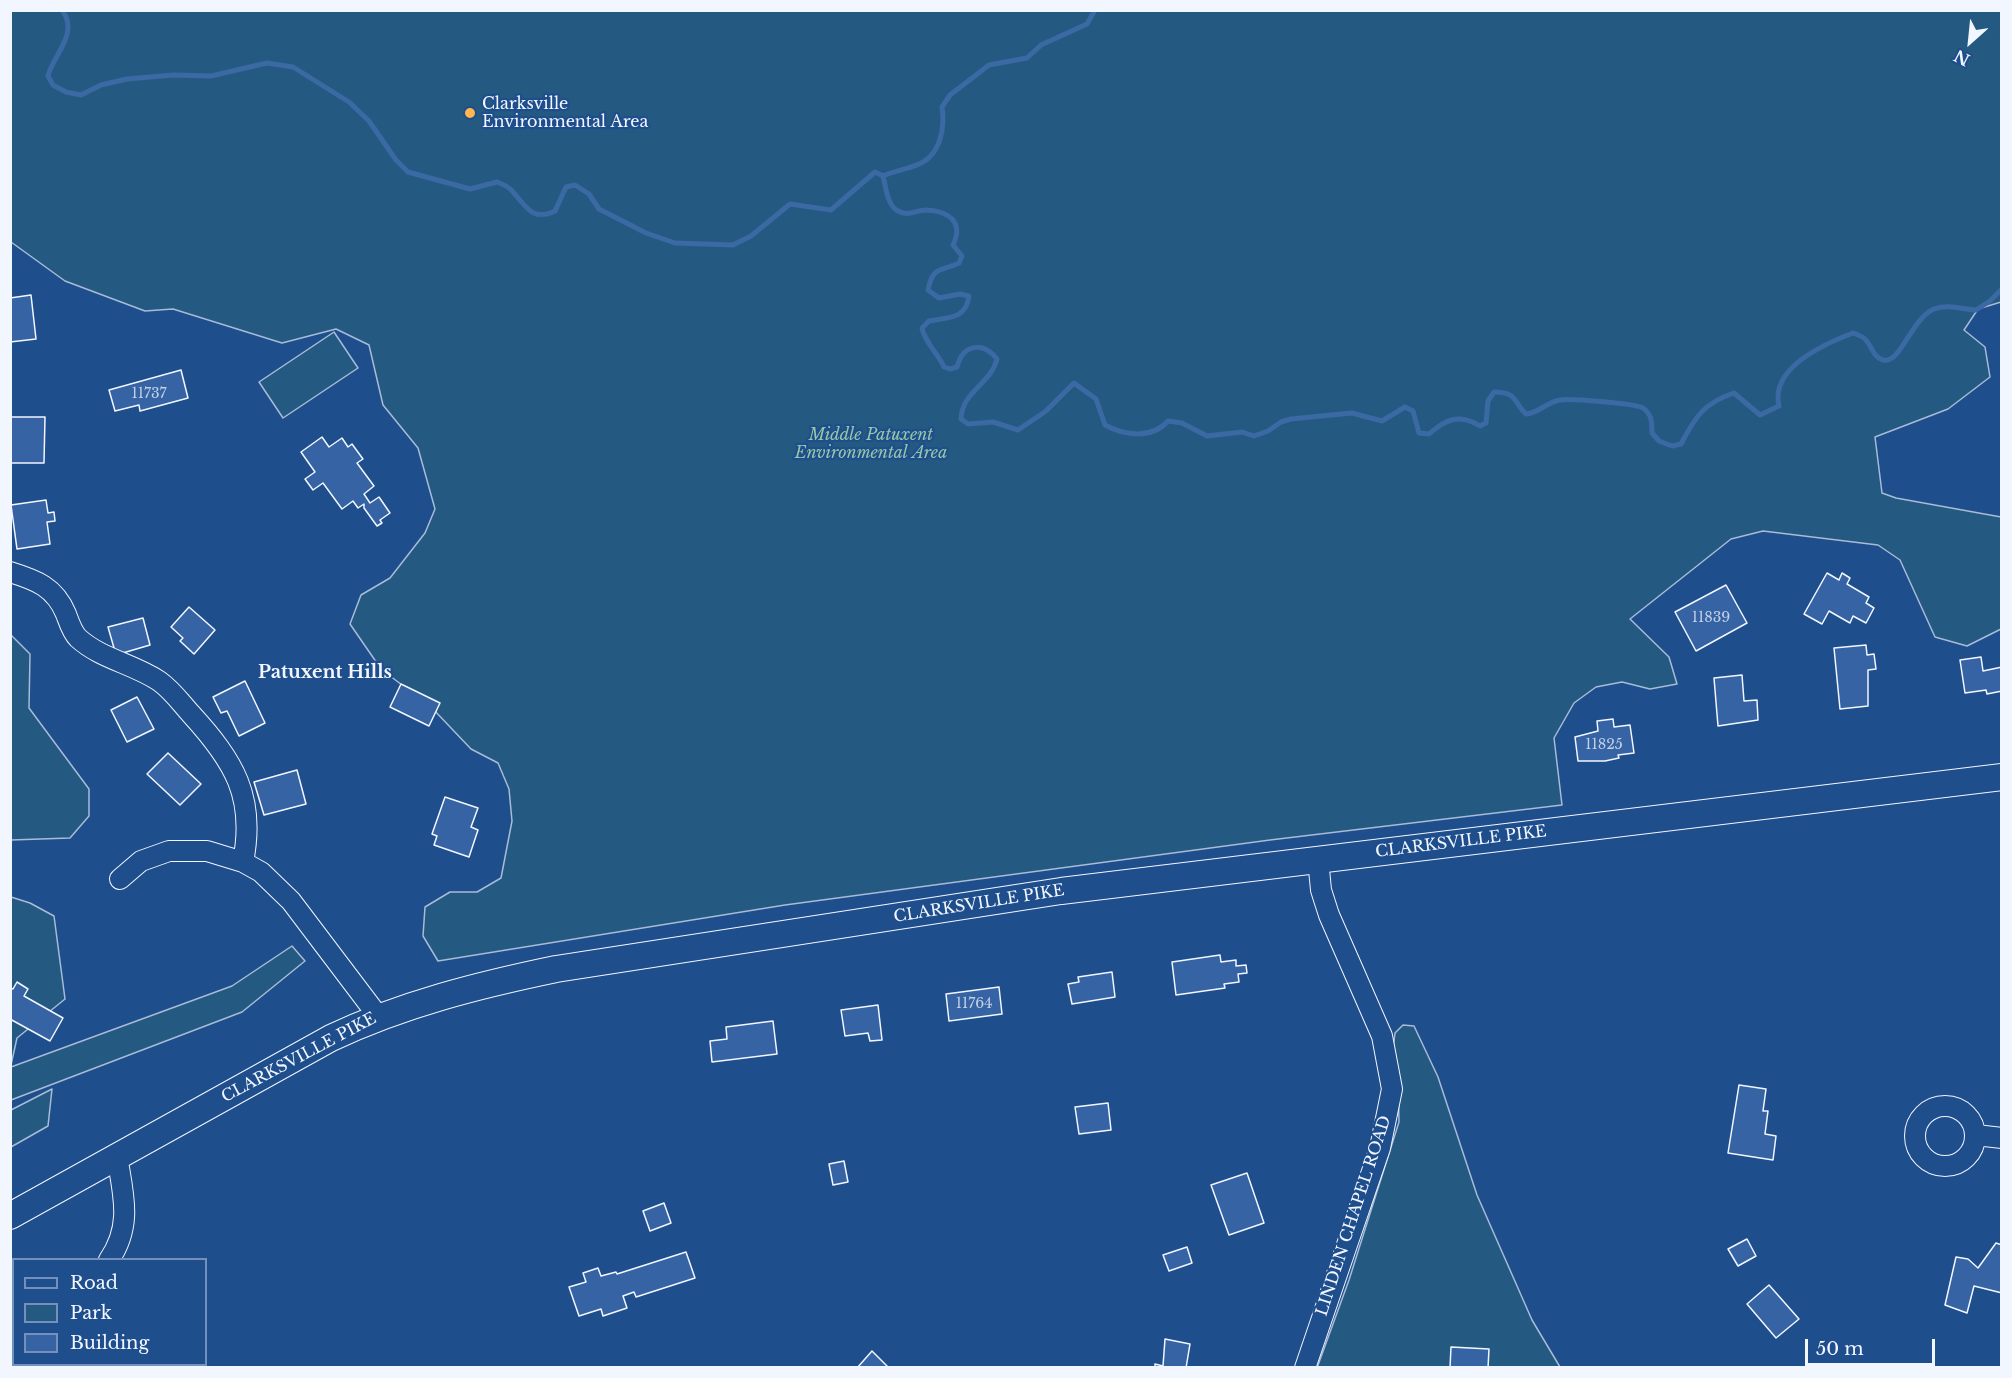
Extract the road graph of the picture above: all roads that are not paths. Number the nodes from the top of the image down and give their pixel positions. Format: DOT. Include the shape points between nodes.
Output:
graph roads {
  1 [pos="10,572"];
  2 [pos="2001,777"];
  3 [pos="1318,859"];
  4 [pos="243,862"];
  5 [pos="120,879"];
  6 [pos="378,1016"];
  7 [pos="1976,1135"];
  8 [pos="2001,1138"];
  9 [pos="117,1156"];
  10 [pos="10,1216"];
  11 [pos="110,1258"];
  12 [pos="1305,1368"];
  1 -- 4 [label="street" via="48,587 58,598 76,636 88,646 160,681 207,733 240,783 249,832"];
  2 -- 3 [label="main road, CLARKSVILLE PIKE"];
  3 -- 6 [label="main road, CLARKSVILLE PIKE" via="1061,891 556,969 494,982"];
  3 -- 12 [label="street, LINDEN CHAPEL ROAD" via="1321,890 1329,915 1382,1036 1392,1089 1380,1148"];
  4 -- 5 [label="street" via="207,851 169,851 141,861"];
  4 -- 6 [label="street" via="291,901"];
  6 -- 9 [label="main road, CLARKSVILLE PIKE"];
  7 -- 8 [label="street"];
  9 -- 10 [label="main road, CLARKSVILLE PIKE"];
  9 -- 11 [label="street" via="127,1213 124,1232"];
}
